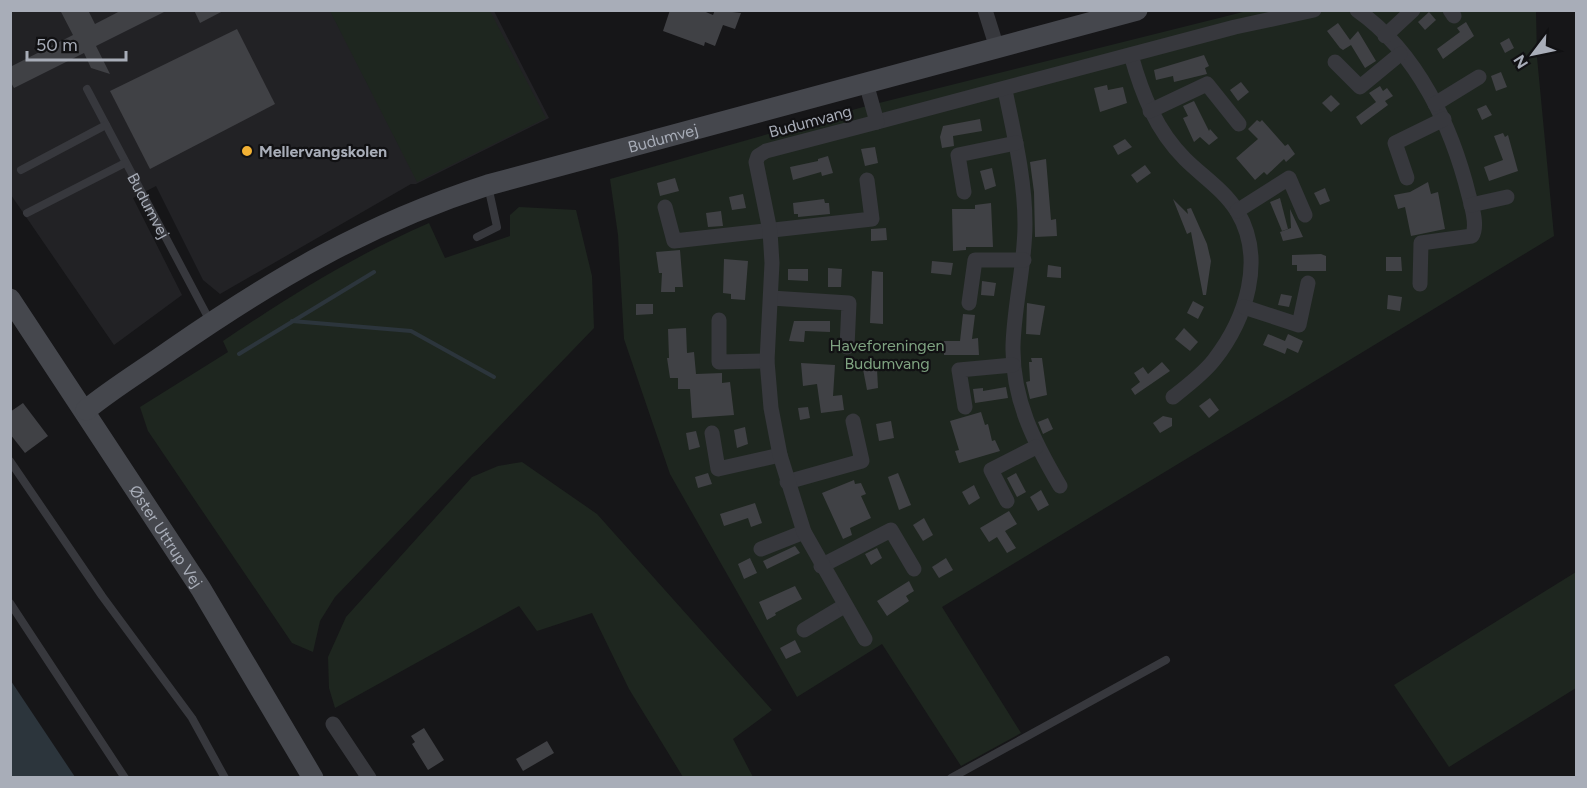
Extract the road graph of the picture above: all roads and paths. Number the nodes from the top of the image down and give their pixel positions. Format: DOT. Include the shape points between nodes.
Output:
graph roads {
  1 [pos="985,10"];
  2 [pos="1137,10"];
  3 [pos="1314,10"];
  4 [pos="1357,10"];
  5 [pos="1413,10"];
  6 [pos="1385,36"];
  7 [pos="996,48"];
  8 [pos="1400,54"];
  9 [pos="1131,55"];
  10 [pos="1335,62"];
  11 [pos="1479,76"];
  12 [pos="866,82"];
  13 [pos="87,89"];
  14 [pos="1005,90"];
  15 [pos="1435,104"];
  16 [pos="1150,111"];
  17 [pos="1444,119"];
  18 [pos="877,122"];
  19 [pos="1239,124"];
  20 [pos="106,125"];
  21 [pos="1016,143"];
  22 [pos="125,163"];
  23 [pos="21,170"];
  24 [pos="1407,177"];
  25 [pos="867,180"];
  26 [pos="488,185"];
  27 [pos="964,192"];
  28 [pos="1508,197"];
  29 [pos="1471,205"];
  30 [pos="665,207"];
  31 [pos="1237,211"];
  32 [pos="27,213"];
  33 [pos="1305,214"];
  34 [pos="770,231"];
  35 [pos="477,237"];
  36 [pos="1024,260"];
  37 [pos="1308,283"];
  38 [pos="1420,284"];
  39 [pos="771,298"];
  40 [pos="10,299"];
  41 [pos="969,303"];
  42 [pos="1244,307"];
  43 [pos="719,320"];
  44 [pos="211,323"];
  45 [pos="847,347"];
  46 [pos="768,361"];
  47 [pos="1013,365"];
  48 [pos="1173,397"];
  49 [pos="965,406"];
  50 [pos="86,410"];
  51 [pos="853,421"];
  52 [pos="712,433"];
  53 [pos="1036,447"];
  54 [pos="780,455"];
  55 [pos="10,460"];
  56 [pos="787,482"];
  57 [pos="1060,486"];
  58 [pos="1008,501"];
  59 [pos="804,531"];
  60 [pos="762,549"];
  61 [pos="821,566"];
  62 [pos="914,569"];
  63 [pos="10,603"];
  64 [pos="844,606"];
  65 [pos="804,630"];
  66 [pos="865,639"];
  67 [pos="1166,660"];
  68 [pos="333,724"];
  69 [pos="125,777"];
  70 [pos="225,777"];
  71 [pos="313,777"];
  72 [pos="369,777"];
  73 [pos="951,777"];
  1 -- 7 [label="street"];
  2 -- 7 [label="street, Budumvej"];
  3 -- 9 [label="street, Budumvang"];
  4 -- 6 [label="street"];
  5 -- 6 [label="street"];
  6 -- 8 [label="street"];
  7 -- 12 [label="street, Budumvej"];
  8 -- 10 [label="street" via="1360,87"];
  8 -- 15 [label="street"];
  9 -- 14 [label="street, Budumvang"];
  9 -- 16 [label="street"];
  11 -- 15 [label="street"];
  12 -- 18 [label="street, Budumvang"];
  12 -- 26 [label="street, Budumvej"];
  13 -- 20 [label="lane, Budumvej"];
  14 -- 18 [label="street, Budumvang"];
  14 -- 21 [label="street"];
  15 -- 17 [label="street"];
  16 -- 19 [label="street" via="1207,84"];
  16 -- 31 [label="street" via="1178,152"];
  17 -- 24 [label="street" via="1395,143"];
  17 -- 29 [label="street"];
  18 -- 34 [label="street, Budumvang" via="758,156 756,170"];
  20 -- 22 [label="lane, Budumvej"];
  20 -- 23 [label="lane"];
  21 -- 27 [label="street" via="958,155"];
  21 -- 36 [label="street" via="1024,212"];
  22 -- 32 [label="lane"];
  22 -- 44 [label="lane, Budumvej"];
  25 -- 34 [label="street" via="872,219"];
  26 -- 35 [label="lane" via="497,227"];
  26 -- 44 [label="street, Budumvej" via="365,231 302,265"];
  28 -- 29 [label="street"];
  29 -- 38 [label="street" via="1475,232 1472,236 1421,243"];
  30 -- 34 [label="street" via="674,241"];
  31 -- 33 [label="street" via="1289,178"];
  31 -- 42 [label="street" via="1251,255 1251,279"];
  34 -- 39 [label="street, Budumvang"];
  36 -- 41 [label="street" via="975,260"];
  36 -- 47 [label="street"];
  37 -- 42 [label="street" via="1299,325"];
  39 -- 45 [label="street" via="849,303"];
  39 -- 46 [label="street, Budumvang"];
  40 -- 50 [label="street, Øster Uttrup Vej"];
  42 -- 48 [label="street" via="1213,362"];
  43 -- 46 [label="street" via="719,362"];
  44 -- 50 [label="street, Budumvej"];
  46 -- 54 [label="street, Budumvang"];
  47 -- 49 [label="street" via="959,370"];
  47 -- 53 [label="street" via="1017,392"];
  50 -- 71 [label="street, Øster Uttrup Vej" via="201,589"];
  51 -- 56 [label="street" via="862,461"];
  52 -- 54 [label="street" via="718,469"];
  53 -- 57 [label="street"];
  53 -- 58 [label="street" via="991,470"];
  54 -- 56 [label="street, Budumvang"];
  55 -- 70 [label="lane" via="102,596 192,718"];
  56 -- 59 [label="street, Budumvang"];
  59 -- 60 [label="street"];
  59 -- 61 [label="street, Budumvang"];
  61 -- 62 [label="street" via="891,530"];
  61 -- 64 [label="street, Budumvang"];
  63 -- 69 [label="lane"];
  64 -- 65 [label="street"];
  64 -- 66 [label="street, Budumvang"];
  67 -- 73 [label="lane"];
  68 -- 72 [label="street"];
}
